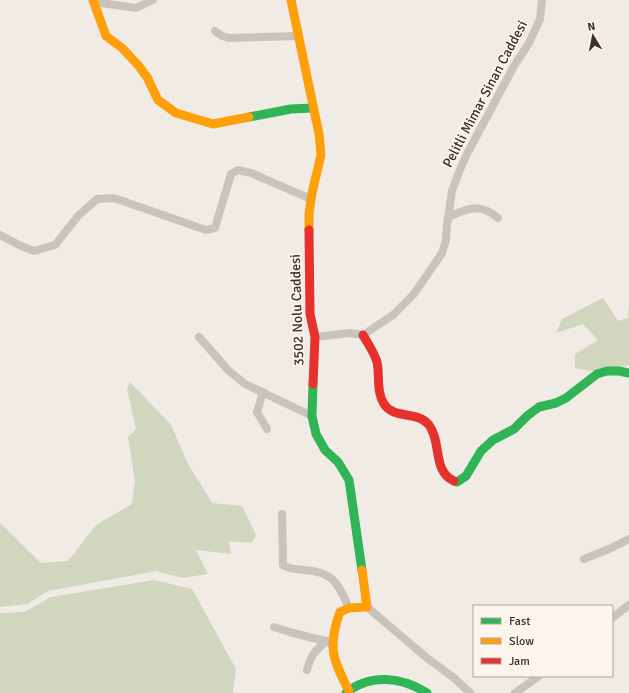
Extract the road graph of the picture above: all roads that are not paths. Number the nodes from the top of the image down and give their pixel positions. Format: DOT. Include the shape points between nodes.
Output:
graph roads {
  1 [pos="152,0"];
  2 [pos="291,0"];
  3 [pos="542,0"];
  4 [pos="93,1"];
  5 [pos="215,31"];
  6 [pos="298,36"];
  7 [pos="313,108"];
  8 [pos="311,199"];
  9 [pos="448,217"];
  10 [pos="498,218"];
  11 [pos="0,235"];
  12 [pos="363,335"];
  13 [pos="199,337"];
  14 [pos="315,337"];
  15 [pos="629,373"];
  16 [pos="263,392"];
  17 [pos="312,416"];
  18 [pos="267,429"];
  19 [pos="282,514"];
  20 [pos="629,539"];
  21 [pos="584,559"];
  22 [pos="629,604"];
  23 [pos="367,607"];
  24 [pos="349,608"];
  25 [pos="613,617"];
  26 [pos="274,626"];
  27 [pos="330,642"];
  28 [pos="307,670"];
  29 [pos="538,677"];
  30 [pos="347,692"];
  31 [pos="427,693"];
  32 [pos="470,693"];
  33 [pos="515,693"];
  1 -- 4 [label="street" via="136,8"];
  2 -- 6 [label="street, 3502 Nolu Caddesi"];
  3 -- 9 [label="street, Pelitli Mimar Sinan Caddesi" via="540,19 529,43 514,66 459,172 452,191"];
  4 -- 7 [label="street" via="106,36 138,65 158,100 176,113 213,124 291,109"];
  5 -- 6 [label="street" via="230,38"];
  6 -- 7 [label="street, 3502 Nolu Caddesi"];
  7 -- 8 [label="street, 3502 Nolu Caddesi" via="321,155"];
  8 -- 11 [label="street" via="252,173 238,170 232,174 215,228 206,230 114,198 97,199 78,216 55,245 34,251"];
  8 -- 14 [label="street, 3502 Nolu Caddesi" via="310,306"];
  9 -- 10 [label="street" via="479,208 490,211"];
  9 -- 12 [label="street, Pelitli Mimar Sinan Caddesi" via="446,240 442,253 434,265 412,295 393,315"];
  12 -- 14 [label="street" via="350,333"];
  12 -- 15 [label="street" via="376,359 381,399 388,408 397,413 422,418 436,439 440,468 445,476 457,482 466,476 481,451 493,440 514,429 539,407 566,398 597,374 607,371"];
  13 -- 16 [label="street" via="228,370 245,384"];
  14 -- 17 [label="street, 3502 Nolu Caddesi"];
  16 -- 17 [label="street"];
  16 -- 18 [label="street" via="257,412"];
  17 -- 23 [label="street, 3502 Nolu Caddesi" via="321,444 338,462 349,480"];
  19 -- 24 [label="street" via="283,565 289,569 326,574 339,586"];
  20 -- 21 [label="street"];
  22 -- 25 [label="street"];
  23 -- 24 [label="street"];
  23 -- 32 [label="street"];
  24 -- 27 [label="street" via="340,612"];
  26 -- 27 [label="street"];
  27 -- 28 [label="street" via="316,650"];
  27 -- 30 [label="street" via="334,660"];
  29 -- 33 [label="street"];
  30 -- 31 [label="street" via="365,682 383,680 401,681"];
}
